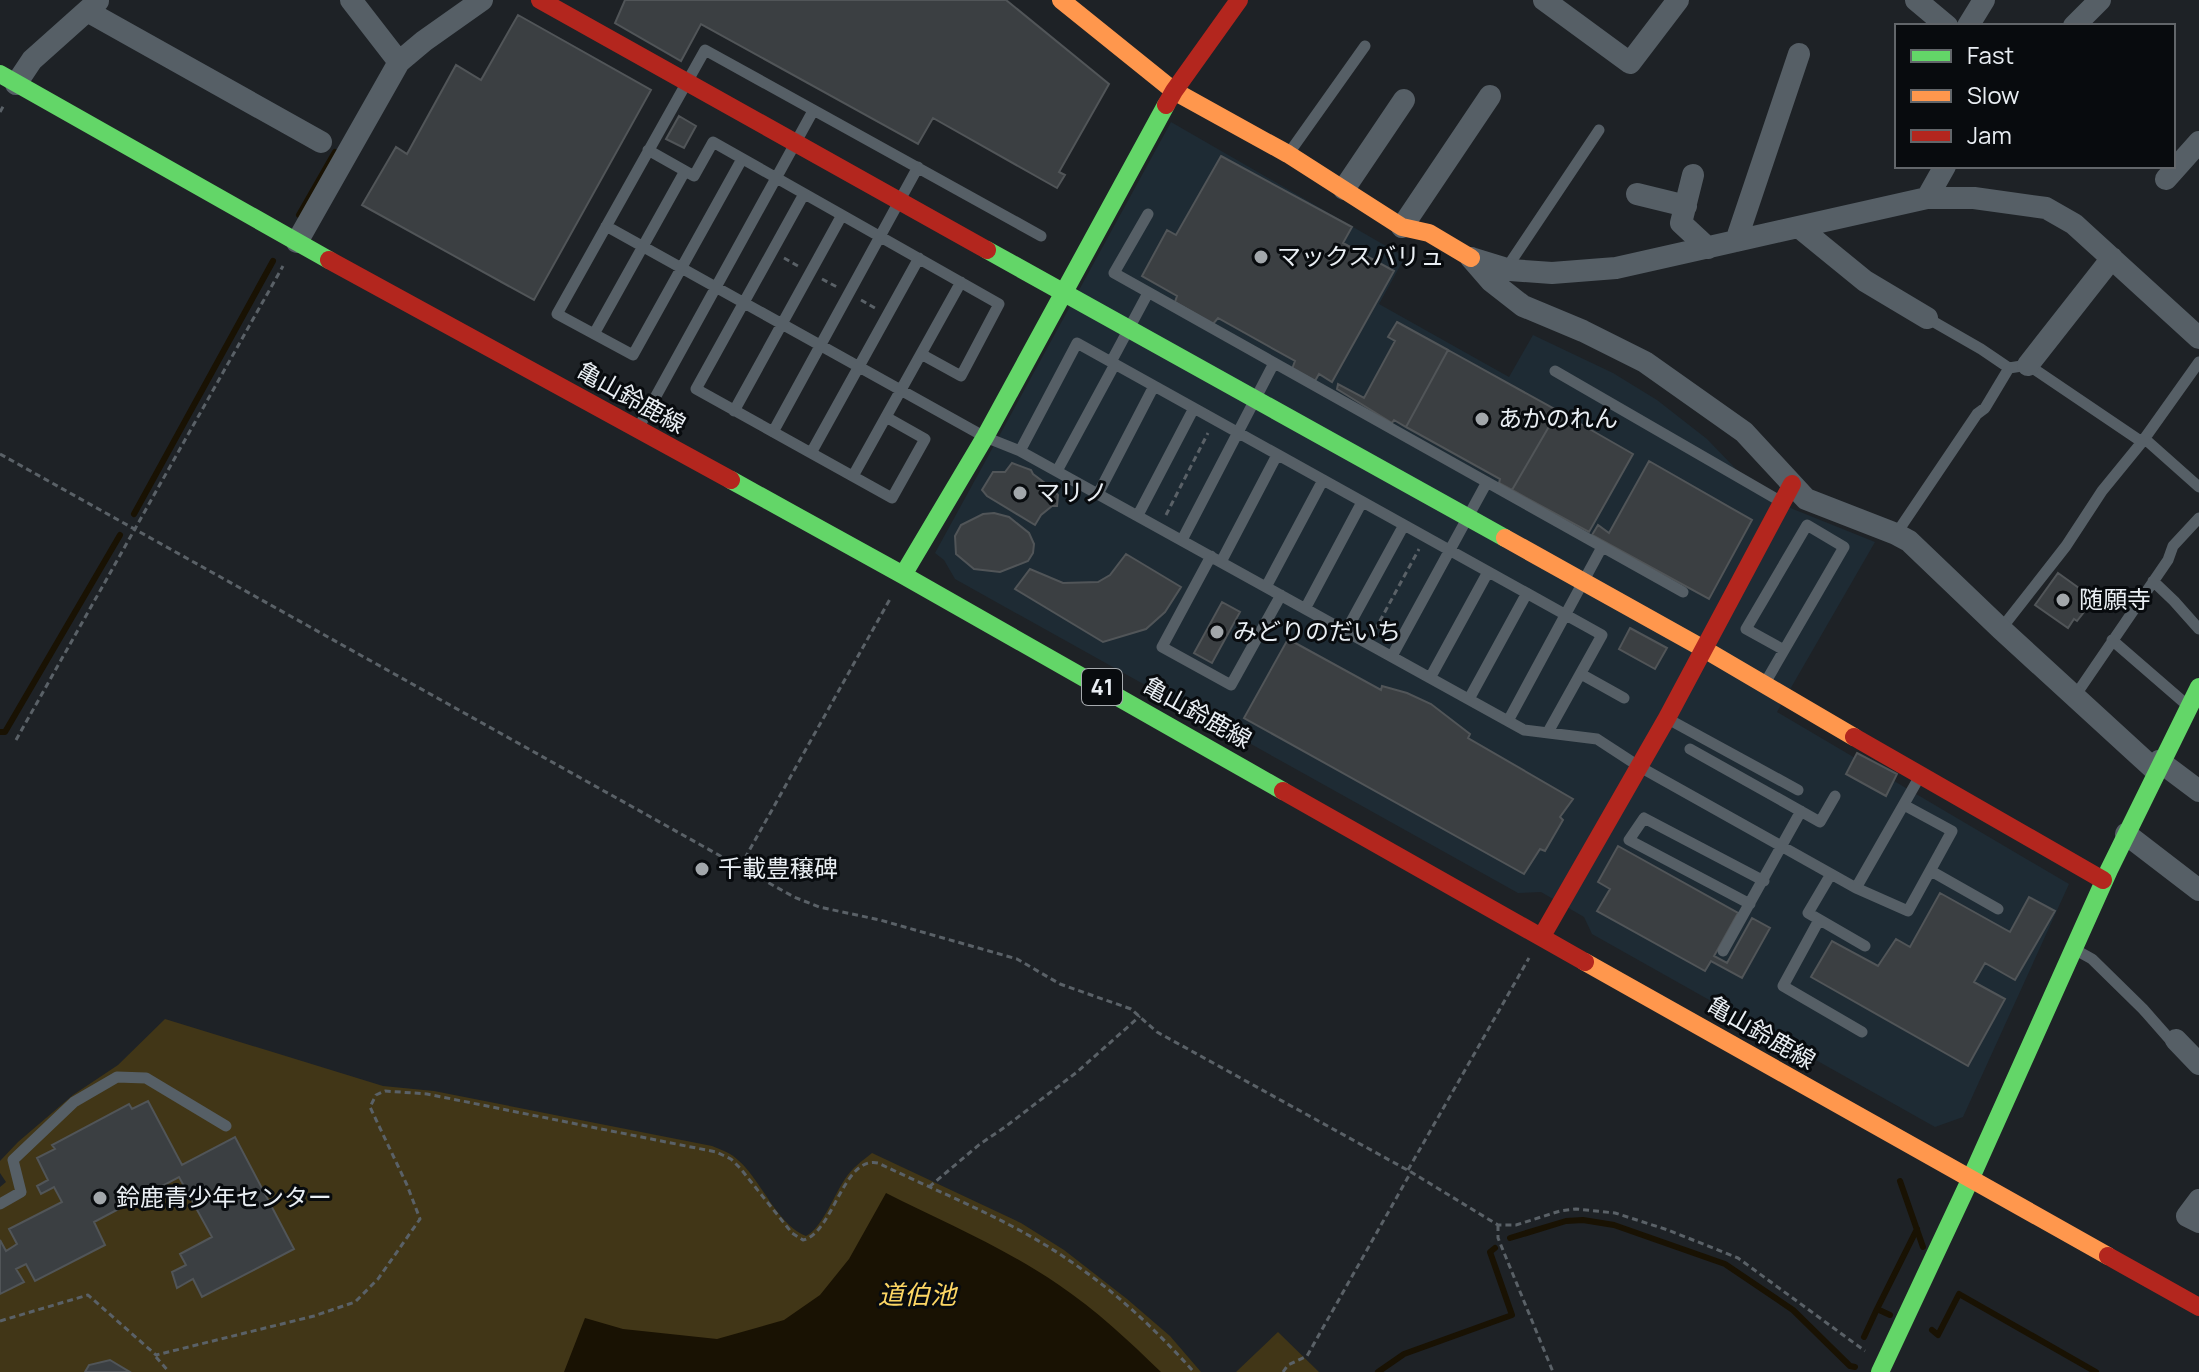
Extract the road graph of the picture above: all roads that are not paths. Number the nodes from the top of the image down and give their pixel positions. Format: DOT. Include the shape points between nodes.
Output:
graph roads {
  1 [pos="351,0"];
  2 [pos="482,0"];
  3 [pos="540,0"];
  4 [pos="1061,0"];
  5 [pos="1239,0"];
  6 [pos="1544,0"];
  7 [pos="1678,0"];
  8 [pos="1916,0"];
  9 [pos="1984,0"];
  10 [pos="2100,0"];
  11 [pos="93,5"];
  12 [pos="1945,24"];
  13 [pos="1969,24"];
  14 [pos="2076,24"];
  15 [pos="1365,46"];
  16 [pos="1799,54"];
  17 [pos="399,62"];
  18 [pos="8,79"];
  19 [pos="687,82"];
  20 [pos="1174,91"];
  21 [pos="1490,96"];
  22 [pos="1404,100"];
  23 [pos="813,111"];
  24 [pos="1599,130"];
  25 [pos="321,142"];
  26 [pos="2199,142"];
  27 [pos="796,143"];
  28 [pos="648,150"];
  29 [pos="1288,154"];
  30 [pos="742,159"];
  31 [pos="918,167"];
  32 [pos="1944,168"];
  33 [pos="685,171"];
  34 [pos="1693,175"];
  35 [pos="776,179"];
  36 [pos="2166,179"];
  37 [pos="1344,189"];
  38 [pos="804,194"];
  39 [pos="1637,194"];
  40 [pos="1927,198"];
  41 [pos="899,202"];
  42 [pos="1686,206"];
  43 [pos="1148,214"];
  44 [pos="842,215"];
  45 [pos="606,226"];
  46 [pos="1402,227"];
  47 [pos="1800,228"];
  48 [pos="1041,236"];
  49 [pos="881,237"];
  50 [pos="1736,241"];
  51 [pos="297,242"];
  52 [pos="643,247"];
  53 [pos="1708,248"];
  54 [pos="919,258"];
  55 [pos="1471,258"];
  56 [pos="2112,258"];
  57 [pos="681,268"];
  58 [pos="1506,269"];
  59 [pos="961,282"];
  60 [pos="716,287"];
  61 [pos="1063,292"];
  62 [pos="1148,293"];
  63 [pos="744,303"];
  64 [pos="1927,318"];
  65 [pos="782,324"];
  66 [pos="1130,328"];
  67 [pos="594,334"];
  68 [pos="2199,338"];
  69 [pos="821,345"];
  70 [pos="921,354"];
  71 [pos="2199,362"];
  72 [pos="1113,363"];
  73 [pos="1274,363"];
  74 [pos="859,367"];
  75 [pos="2019,367"];
  76 [pos="1555,371"];
  77 [pos="1154,386"];
  78 [pos="901,390"];
  79 [pos="1255,399"];
  80 [pos="1194,408"];
  81 [pos="734,411"];
  82 [pos="886,417"];
  83 [pos="637,429"];
  84 [pos="773,432"];
  85 [pos="1238,433"];
  86 [pos="985,437"];
  87 [pos="2144,441"];
  88 [pos="1020,451"];
  89 [pos="811,453"];
  90 [pos="1277,455"];
  91 [pos="1057,471"];
  92 [pos="853,476"];
  93 [pos="1323,480"];
  94 [pos="1487,482"];
  95 [pos="2199,487"];
  96 [pos="1787,493"];
  97 [pos="1098,494"];
  98 [pos="1362,502"];
  99 [pos="1138,515"];
  100 [pos="1467,517"];
  101 [pos="2199,518"];
  102 [pos="1404,525"];
  103 [pos="1896,534"];
  104 [pos="1182,540"];
  105 [pos="1602,547"];
  106 [pos="1449,550"];
  107 [pos="1216,559"];
  108 [pos="1747,568"];
  109 [pos="1488,572"];
  110 [pos="903,575"];
  111 [pos="1584,581"];
  112 [pos="2153,581"];
  113 [pos="1774,582"];
  114 [pos="1266,587"];
  115 [pos="1683,592"];
  116 [pos="1527,593"];
  117 [pos="1281,595"];
  118 [pos="1305,609"];
  119 [pos="1566,615"];
  120 [pos="2001,629"];
  121 [pos="2199,629"];
  122 [pos="1346,631"];
  123 [pos="2112,640"];
  124 [pos="1704,649"];
  125 [pos="1784,650"];
  126 [pos="1392,656"];
  127 [pos="1581,674"];
  128 [pos="1430,678"];
  129 [pos="2199,687"];
  130 [pos="1765,690"];
  131 [pos="2075,696"];
  132 [pos="1624,698"];
  133 [pos="1469,699"];
  134 [pos="2188,706"];
  135 [pos="1667,718"];
  136 [pos="1508,721"];
  137 [pos="1548,732"];
  138 [pos="1690,749"];
  139 [pos="2157,766"];
  140 [pos="1640,767"];
  141 [pos="1921,775"];
  142 [pos="1798,790"];
  143 [pos="2199,791"];
  144 [pos="1835,796"];
  145 [pos="1904,805"];
  146 [pos="1801,811"];
  147 [pos="2126,834"];
  148 [pos="1782,846"];
  149 [pos="1931,871"];
  150 [pos="1831,874"];
  151 [pos="2103,880"];
  152 [pos="1764,881"];
  153 [pos="1856,888"];
  154 [pos="2199,890"];
  155 [pos="1750,904"];
  156 [pos="1998,909"];
  157 [pos="1819,920"];
  158 [pos="1542,936"];
  159 [pos="1865,946"];
  160 [pos="2072,948"];
  161 [pos="1723,951"];
  162 [pos="1862,1032"];
  163 [pos="2176,1040"];
  164 [pos="2199,1064"];
  165 [pos="226,1126"];
  166 [pos="1970,1180"];
  167 [pos="2199,1200"];
  168 [pos="0,1204"];
  169 [pos="2199,1222"];
  170 [pos="2199,1307"];
  171 [pos="1882,1370"];
  1 -- 17 [label="street"];
  2 -- 17 [label="street"];
  3 -- 19 [label="street"];
  4 -- 20 [label="street"];
  5 -- 20 [label="street"];
  6 -- 7 [label="street" via="1630,63"];
  8 -- 12 [label="street"];
  9 -- 13 [label="street"];
  10 -- 14 [label="street"];
  11 -- 18 [label="street"];
  11 -- 25 [label="street"];
  15 -- 29 [label="lane"];
  16 -- 50 [label="street"];
  17 -- 51 [label="street"];
  18 -- 51 [label="street, 亀山鈴鹿線 / 41"];
  19 -- 23 [label="lane" via="705,50"];
  19 -- 27 [label="street"];
  19 -- 28 [label="lane"];
  20 -- 29 [label="street"];
  20 -- 61 [label="street"];
  21 -- 46 [label="street"];
  22 -- 37 [label="street"];
  23 -- 27 [label="lane"];
  23 -- 31 [label="lane"];
  24 -- 58 [label="lane"];
  26 -- 36 [label="street"];
  27 -- 35 [label="lane"];
  27 -- 41 [label="street"];
  28 -- 33 [label="lane"];
  28 -- 45 [label="lane"];
  29 -- 37 [label="street"];
  30 -- 33 [label="lane" via="713,142 694,176"];
  30 -- 35 [label="lane"];
  30 -- 57 [label="lane"];
  31 -- 41 [label="lane"];
  31 -- 48 [label="lane"];
  32 -- 40 [label="street"];
  33 -- 52 [label="lane"];
  34 -- 42 [label="street"];
  35 -- 38 [label="lane"];
  35 -- 60 [label="lane"];
  37 -- 46 [label="street"];
  38 -- 44 [label="lane"];
  38 -- 63 [label="lane"];
  39 -- 42 [label="street"];
  40 -- 47 [label="street"];
  40 -- 56 [label="street" via="2046,208 2074,224"];
  41 -- 49 [label="lane"];
  41 -- 61 [label="street"];
  42 -- 53 [label="street" via="1681,223"];
  43 -- 62 [label="lane" via="1114,273"];
  44 -- 49 [label="lane"];
  44 -- 65 [label="lane"];
  45 -- 52 [label="lane"];
  45 -- 67 [label="lane" via="557,314"];
  46 -- 55 [label="street" via="1429,233"];
  47 -- 50 [label="street"];
  47 -- 64 [label="street" via="1865,281"];
  49 -- 54 [label="lane"];
  49 -- 69 [label="lane"];
  50 -- 53 [label="street"];
  51 -- 83 [label="street, 亀山鈴鹿線 / 41"];
  52 -- 57 [label="lane"];
  52 -- 67 [label="lane"];
  53 -- 58 [label="street" via="1582,272"];
  54 -- 59 [label="lane"];
  54 -- 74 [label="lane"];
  55 -- 58 [label="street"];
  55 -- 96 [label="street" via="1523,306 1645,362 1744,432"];
  56 -- 68 [label="street"];
  56 -- 75 [label="street"];
  57 -- 60 [label="lane"];
  57 -- 67 [label="lane" via="633,355"];
  59 -- 70 [label="lane"];
  59 -- 70 [label="lane" via="999,304 961,376"];
  60 -- 63 [label="lane"];
  60 -- 83 [label="lane"];
  61 -- 66 [label="street"];
  61 -- 86 [label="street"];
  62 -- 66 [label="lane"];
  62 -- 73 [label="lane"];
  63 -- 65 [label="lane"];
  63 -- 81 [label="lane" via="696,389"];
  64 -- 75 [label="lane"];
  65 -- 69 [label="lane"];
  65 -- 81 [label="lane"];
  66 -- 72 [label="lane"];
  66 -- 79 [label="street"];
  69 -- 74 [label="lane"];
  69 -- 84 [label="lane"];
  70 -- 78 [label="lane"];
  71 -- 87 [label="lane"];
  72 -- 77 [label="lane"];
  72 -- 88 [label="lane" via="1077,343"];
  72 -- 91 [label="lane"];
  73 -- 79 [label="lane"];
  73 -- 94 [label="lane"];
  74 -- 78 [label="lane"];
  74 -- 89 [label="lane"];
  75 -- 87 [label="lane"];
  75 -- 103 [label="lane" via="1977,414"];
  76 -- 96 [label="lane"];
  77 -- 80 [label="lane"];
  77 -- 97 [label="lane"];
  78 -- 82 [label="lane"];
  78 -- 86 [label="lane"];
  79 -- 85 [label="lane"];
  79 -- 100 [label="street"];
  80 -- 85 [label="lane"];
  80 -- 99 [label="lane"];
  81 -- 84 [label="lane"];
  82 -- 92 [label="lane"];
  82 -- 92 [label="lane" via="925,439 892,498"];
  83 -- 110 [label="street, 亀山鈴鹿線 / 41"];
  84 -- 89 [label="lane"];
  85 -- 90 [label="lane"];
  85 -- 104 [label="lane"];
  86 -- 88 [label="lane"];
  86 -- 110 [label="street"];
  87 -- 95 [label="lane"];
  87 -- 120 [label="lane"];
  88 -- 91 [label="lane"];
  89 -- 92 [label="lane"];
  90 -- 93 [label="lane"];
  90 -- 107 [label="lane"];
  91 -- 97 [label="lane"];
  93 -- 98 [label="lane"];
  93 -- 114 [label="lane"];
  94 -- 100 [label="lane"];
  94 -- 105 [label="lane"];
  96 -- 103 [label="street"];
  96 -- 108 [label="street"];
  97 -- 99 [label="lane"];
  98 -- 102 [label="lane"];
  98 -- 118 [label="lane"];
  99 -- 104 [label="lane"];
  100 -- 106 [label="lane"];
  100 -- 111 [label="street"];
  101 -- 112 [label="lane" via="2173,546"];
  102 -- 106 [label="lane"];
  102 -- 122 [label="lane"];
  103 -- 120 [label="street"];
  104 -- 107 [label="lane"];
  105 -- 111 [label="lane"];
  105 -- 115 [label="lane"];
  106 -- 109 [label="lane"];
  106 -- 126 [label="lane"];
  107 -- 114 [label="lane"];
  107 -- 117 [label="lane" via="1162,647 1231,685"];
  108 -- 113 [label="lane"];
  108 -- 124 [label="street"];
  109 -- 116 [label="lane"];
  109 -- 128 [label="lane"];
  110 -- 158 [label="street, 亀山鈴鹿線 / 41"];
  111 -- 119 [label="lane"];
  111 -- 124 [label="street"];
  112 -- 121 [label="lane"];
  112 -- 123 [label="lane"];
  113 -- 125 [label="lane" via="1746,629"];
  113 -- 125 [label="lane" via="1807,525 1844,547"];
  114 -- 117 [label="lane"];
  116 -- 119 [label="lane"];
  116 -- 133 [label="lane"];
  117 -- 118 [label="lane"];
  118 -- 122 [label="lane"];
  119 -- 127 [label="lane" via="1602,635"];
  119 -- 136 [label="lane"];
  120 -- 131 [label="street"];
  122 -- 126 [label="lane"];
  123 -- 131 [label="lane"];
  123 -- 134 [label="lane"];
  124 -- 130 [label="street"];
  124 -- 135 [label="street"];
  125 -- 130 [label="lane"];
  126 -- 128 [label="lane"];
  127 -- 132 [label="lane"];
  127 -- 137 [label="lane"];
  128 -- 133 [label="lane"];
  129 -- 134 [label="street"];
  130 -- 141 [label="street"];
  131 -- 139 [label="street"];
  133 -- 136 [label="lane"];
  134 -- 139 [label="street"];
  135 -- 140 [label="street"];
  135 -- 142 [label="lane"];
  136 -- 137 [label="lane" via="1524,730"];
  137 -- 140 [label="lane" via="1597,739"];
  138 -- 146 [label="lane"];
  139 -- 143 [label="street"];
  139 -- 147 [label="street"];
  140 -- 148 [label="lane"];
  140 -- 158 [label="street"];
  141 -- 145 [label="lane"];
  141 -- 151 [label="street"];
  144 -- 146 [label="lane" via="1820,822"];
  145 -- 149 [label="lane" via="1952,831"];
  145 -- 153 [label="lane"];
  146 -- 148 [label="lane"];
  147 -- 151 [label="street"];
  147 -- 154 [label="street"];
  148 -- 150 [label="lane"];
  148 -- 152 [label="lane"];
  149 -- 153 [label="lane" via="1908,911"];
  149 -- 156 [label="lane"];
  150 -- 153 [label="lane"];
  150 -- 157 [label="lane" via="1808,913"];
  151 -- 160 [label="street"];
  152 -- 155 [label="lane"];
  152 -- 155 [label="lane" via="1644,818 1629,840"];
  155 -- 161 [label="lane"];
  157 -- 159 [label="lane"];
  157 -- 162 [label="lane" via="1783,986"];
  158 -- 166 [label="street, 亀山鈴鹿線 / 41"];
  160 -- 163 [label="lane" via="2092,959 2173,1044"];
  160 -- 166 [label="street"];
  163 -- 164 [label="street"];
  165 -- 168 [label="lane" via="146,1078 117,1077 74,1102 13,1160 21,1192"];
  166 -- 170 [label="street, 亀山鈴鹿線 / 41"];
  166 -- 171 [label="street"];
  167 -- 169 [label="street" via="2187,1216"];
}
